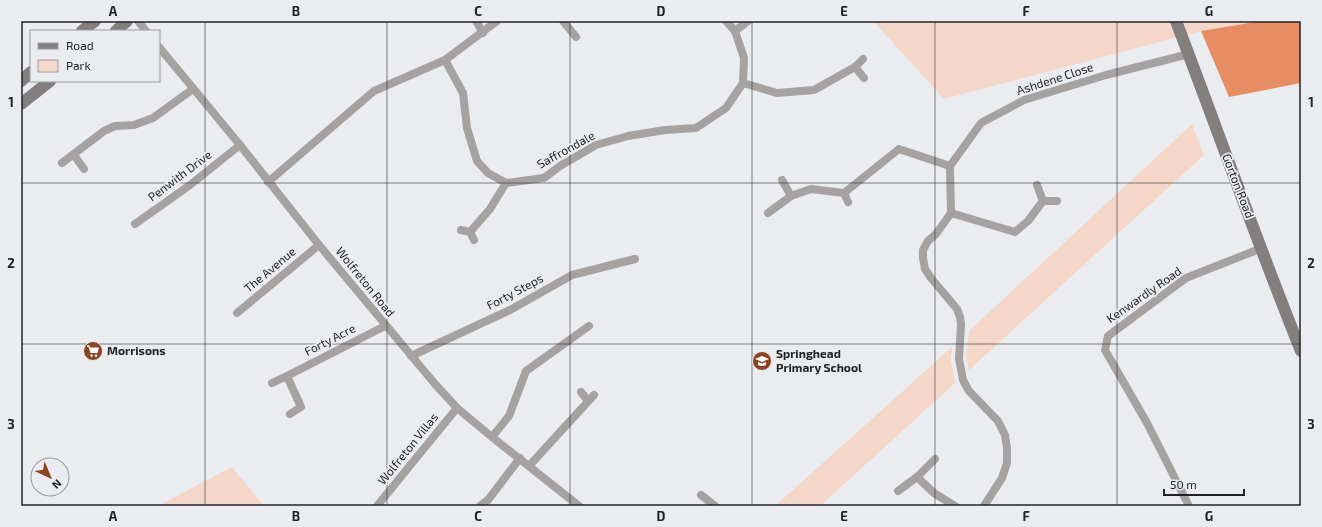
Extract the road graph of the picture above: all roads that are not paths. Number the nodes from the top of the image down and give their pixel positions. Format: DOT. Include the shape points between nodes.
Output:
graph roads {
  1 [pos="95,21"];
  2 [pos="127,21"];
  3 [pos="138,21"];
  4 [pos="476,21"];
  5 [pos="497,21"];
  6 [pos="563,21"];
  7 [pos="726,21"];
  8 [pos="748,21"];
  9 [pos="1176,21"];
  10 [pos="83,30"];
  11 [pos="117,30"];
  12 [pos="145,30"];
  13 [pos="735,31"];
  14 [pos="482,33"];
  15 [pos="576,37"];
  16 [pos="160,48"];
  17 [pos="1189,54"];
  18 [pos="863,59"];
  19 [pos="445,60"];
  20 [pos="855,67"];
  21 [pos="30,73"];
  22 [pos="864,78"];
  23 [pos="21,81"];
  24 [pos="49,82"];
  25 [pos="743,83"];
  26 [pos="193,89"];
  27 [pos="21,104"];
  28 [pos="240,145"];
  29 [pos="74,155"];
  30 [pos="62,163"];
  31 [pos="950,166"];
  32 [pos="84,170"];
  33 [pos="782,180"];
  34 [pos="268,182"];
  35 [pos="506,183"];
  36 [pos="1037,185"];
  37 [pos="844,193"];
  38 [pos="791,196"];
  39 [pos="1044,200"];
  40 [pos="1057,201"];
  41 [pos="848,202"];
  42 [pos="768,213"];
  43 [pos="951,213"];
  44 [pos="135,224"];
  45 [pos="461,230"];
  46 [pos="470,232"];
  47 [pos="474,240"];
  48 [pos="318,245"];
  49 [pos="1262,248"];
  50 [pos="635,259"];
  51 [pos="236,313"];
  52 [pos="385,326"];
  53 [pos="590,326"];
  54 [pos="1301,351"];
  55 [pos="411,356"];
  56 [pos="287,376"];
  57 [pos="272,382"];
  58 [pos="581,392"];
  59 [pos="457,408"];
  60 [pos="290,414"];
  61 [pos="492,437"];
  62 [pos="520,458"];
  63 [pos="935,459"];
  64 [pos="529,466"];
  65 [pos="917,477"];
  66 [pos="898,491"];
  67 [pos="701,495"];
  68 [pos="378,506"];
  69 [pos="480,506"];
  70 [pos="579,506"];
  71 [pos="714,506"];
  72 [pos="954,506"];
  73 [pos="984,506"];
  74 [pos="1188,506"];
  1 -- 10 [label="main road"];
  2 -- 11 [label="main road"];
  3 -- 12 [label="street"];
  4 -- 14 [label="street"];
  5 -- 14 [label="street"];
  6 -- 15 [label="street"];
  7 -- 13 [label="street"];
  8 -- 13 [label="street"];
  9 -- 17 [label="main road, Gorton Road"];
  13 -- 25 [label="street" via="744,58"];
  14 -- 19 [label="street"];
  16 -- 26 [label="street, Wolfreton Road"];
  17 -- 31 [label="street, Ashdene Close" via="1106,75 1024,100 982,123"];
  17 -- 49 [label="main road, Gorton Road"];
  18 -- 20 [label="street"];
  19 -- 34 [label="street" via="374,91"];
  19 -- 35 [label="street" via="463,93 467,128 477,161 488,173"];
  20 -- 22 [label="street"];
  20 -- 25 [label="street" via="814,90 777,93"];
  21 -- 23 [label="main road"];
  24 -- 27 [label="main road"];
  25 -- 35 [label="street, Saffrondale" via="726,108 696,128 628,136 596,146 544,178"];
  26 -- 28 [label="street, Wolfreton Road"];
  26 -- 29 [label="street" via="153,118 134,125 115,126 104,131"];
  28 -- 34 [label="street, Wolfreton Road"];
  28 -- 44 [label="street, Penwith Drive"];
  29 -- 30 [label="street"];
  29 -- 32 [label="street"];
  31 -- 37 [label="street" via="900,149"];
  31 -- 43 [label="street"];
  33 -- 38 [label="street"];
  34 -- 48 [label="street, Wolfreton Road"];
  35 -- 46 [label="street" via="490,209"];
  36 -- 39 [label="street"];
  37 -- 38 [label="street" via="811,189"];
  37 -- 41 [label="street"];
  38 -- 42 [label="street"];
  39 -- 40 [label="street"];
  39 -- 43 [label="street" via="1028,221 1015,232"];
  43 -- 73 [label="street" via="928,241 923,250 923,258 925,269 957,309 960,317 959,359 963,380 998,421 1005,435 1007,463 1002,478"];
  45 -- 46 [label="street"];
  46 -- 47 [label="street"];
  48 -- 51 [label="street, The Avenue"];
  48 -- 52 [label="street, Wolfreton Road"];
  49 -- 54 [label="main road, Gorton Road"];
  49 -- 74 [label="street, Kenwardly Road" via="1186,278 1108,336 1105,350 1147,423"];
  50 -- 55 [label="street, Forty Steps" via="572,275 510,310"];
  52 -- 55 [label="street, Wolfreton Road"];
  52 -- 56 [label="street, Forty Acre"];
  53 -- 61 [label="street" via="526,371 509,416"];
  55 -- 59 [label="street, Wolfreton Road"];
  56 -- 57 [label="street, Forty Acre"];
  56 -- 60 [label="street" via="301,407"];
  58 -- 64 [label="street" via="591,398"];
  59 -- 61 [label="street, Wolfreton Road"];
  59 -- 68 [label="street, Wolfreton Villas"];
  61 -- 62 [label="street, Wolfreton Road"];
  62 -- 64 [label="street, Wolfreton Road"];
  62 -- 69 [label="street" via="488,500"];
  63 -- 65 [label="street"];
  64 -- 70 [label="street, Wolfreton Road"];
  65 -- 66 [label="street"];
  65 -- 72 [label="street" via="934,493"];
  67 -- 71 [label="street"];
}
